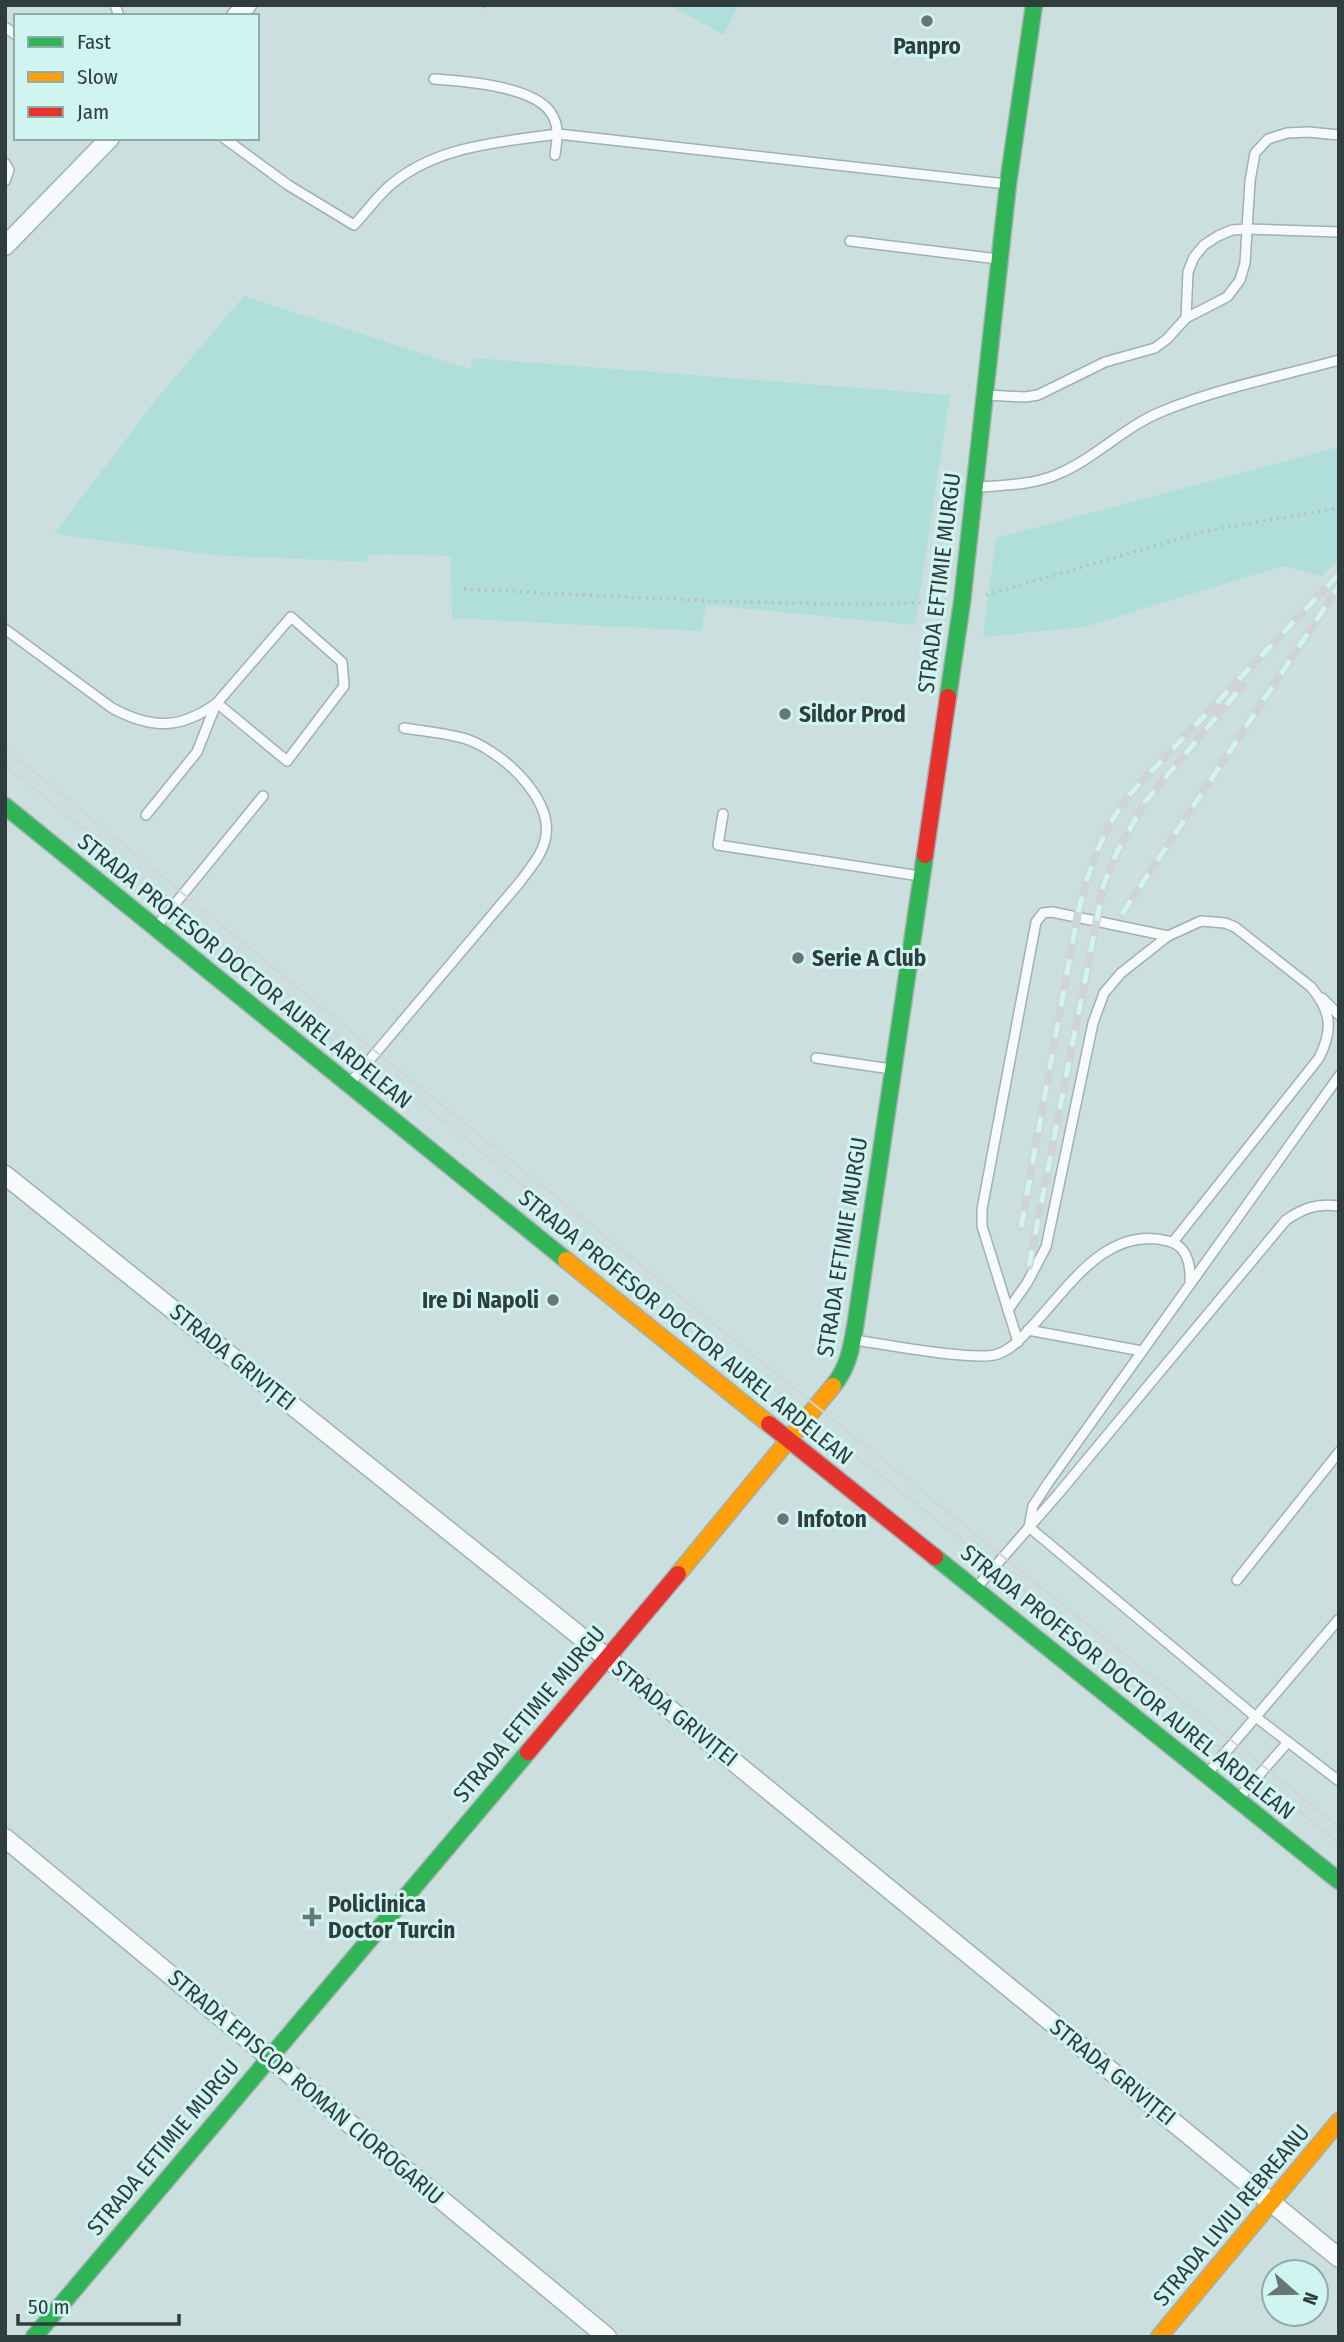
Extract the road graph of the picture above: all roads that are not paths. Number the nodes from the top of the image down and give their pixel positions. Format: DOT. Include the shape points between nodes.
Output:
graph roads {
  1 [pos="1034,5"];
  2 [pos="434,79"];
  3 [pos="558,134"];
  4 [pos="1339,135"];
  5 [pos="108,140"];
  6 [pos="226,140"];
  7 [pos="555,155"];
  8 [pos="5,163"];
  9 [pos="5,181"];
  10 [pos="1008,184"];
  11 [pos="1247,229"];
  12 [pos="1339,232"];
  13 [pos="850,241"];
  14 [pos="5,246"];
  15 [pos="999,260"];
  16 [pos="1186,317"];
  17 [pos="1339,360"];
  18 [pos="985,395"];
  19 [pos="974,488"];
  20 [pos="5,629"];
  21 [pos="217,703"];
  22 [pos="404,728"];
  23 [pos="263,796"];
  24 [pos="5,807"];
  25 [pos="723,814"];
  26 [pos="146,815"];
  27 [pos="921,877"];
  28 [pos="156,927"];
  29 [pos="1168,936"];
  30 [pos="1311,987"];
  31 [pos="1339,1015"];
  32 [pos="816,1058"];
  33 [pos="893,1069"];
  34 [pos="1339,1076"];
  35 [pos="349,1084"];
  36 [pos="5,1175"];
  37 [pos="1339,1206"];
  38 [pos="1173,1242"];
  39 [pos="1190,1285"];
  40 [pos="1008,1310"];
  41 [pos="1028,1330"];
  42 [pos="853,1339"];
  43 [pos="1018,1342"];
  44 [pos="1142,1351"];
  45 [pos="790,1441"];
  46 [pos="1339,1452"];
  47 [pos="1029,1527"];
  48 [pos="1237,1580"];
  49 [pos="975,1589"];
  50 [pos="1339,1619"];
  51 [pos="606,1657"];
  52 [pos="1256,1718"];
  53 [pos="1288,1742"];
  54 [pos="1206,1775"];
  55 [pos="1339,1781"];
  56 [pos="1238,1799"];
  57 [pos="5,1838"];
  58 [pos="1339,1881"];
  59 [pos="269,2057"];
  60 [pos="1339,2122"];
  61 [pos="1272,2202"];
  62 [pos="1339,2258"];
  63 [pos="34,2337"];
  64 [pos="607,2337"];
  65 [pos="1159,2337"];
  1 -- 10 [label="street, STRADA EFTIMIE MURGU"];
  2 -- 3 [label="lane" via="500,87 525,95 551,111"];
  3 -- 6 [label="lane" via="484,143 441,157 387,188 354,225"];
  3 -- 7 [label="lane"];
  3 -- 10 [label="lane"];
  4 -- 11 [label="lane" via="1287,133 1268,139 1255,153"];
  5 -- 14 [label="street"];
  8 -- 9 [label="lane" via="9,175"];
  10 -- 15 [label="street, STRADA EFTIMIE MURGU"];
  11 -- 12 [label="lane"];
  11 -- 16 [label="lane" via="1245,263 1234,289"];
  11 -- 16 [label="lane" via="1218,236 1194,257 1188,272"];
  13 -- 15 [label="lane"];
  15 -- 18 [label="street, STRADA EFTIMIE MURGU"];
  16 -- 18 [label="lane" via="1155,348 1105,362 1038,395"];
  17 -- 19 [label="lane" via="1160,412 1059,474 1033,482"];
  18 -- 19 [label="street, STRADA EFTIMIE MURGU"];
  19 -- 27 [label="street, STRADA EFTIMIE MURGU"];
  20 -- 21 [label="lane" via="130,718 170,724"];
  21 -- 21 [label="lane" via="287,761 344,686 342,662 291,617"];
  21 -- 26 [label="lane" via="197,752"];
  22 -- 35 [label="lane" via="463,738 496,754 540,800 547,819 546,837 520,882"];
  23 -- 28 [label="lane"];
  24 -- 28 [label="street, STRADA PROFESOR DOCTOR AUREL ARDELEAN"];
  25 -- 27 [label="lane" via="718,845"];
  27 -- 33 [label="street, STRADA EFTIMIE MURGU"];
  28 -- 35 [label="street, STRADA PROFESOR DOCTOR AUREL ARDELEAN"];
  29 -- 30 [label="lane" via="1201,921 1224,923"];
  29 -- 40 [label="lane" via="1121,973 1104,993 1093,1023 1046,1247"];
  29 -- 40 [label="lane" via="1052,912 1043,913 1036,922 982,1209 982,1226"];
  30 -- 31 [label="lane"];
  30 -- 38 [label="lane" via="1329,1026 1319,1058"];
  32 -- 33 [label="lane"];
  33 -- 42 [label="street, STRADA EFTIMIE MURGU"];
  34 -- 39 [label="lane"];
  35 -- 45 [label="street, STRADA PROFESOR DOCTOR AUREL ARDELEAN"];
  36 -- 51 [label="street, STRADA GRIVIȚEI"];
  37 -- 47 [label="lane" via="1313,1205 1286,1220"];
  38 -- 39 [label="lane" via="1187,1255"];
  38 -- 41 [label="lane" via="1147,1238 1107,1249"];
  39 -- 44 [label="lane"];
  40 -- 43 [label="lane"];
  41 -- 43 [label="lane"];
  41 -- 44 [label="lane"];
  42 -- 43 [label="lane" via="979,1356 1001,1353"];
  42 -- 45 [label="street, STRADA EFTIMIE MURGU" via="840,1378"];
  44 -- 47 [label="lane" via="1048,1483 1033,1507"];
  45 -- 49 [label="street, STRADA PROFESOR DOCTOR AUREL ARDELEAN"];
  45 -- 51 [label="street, STRADA EFTIMIE MURGU"];
  46 -- 48 [label="lane"];
  47 -- 49 [label="lane"];
  47 -- 52 [label="lane"];
  49 -- 54 [label="street, STRADA PROFESOR DOCTOR AUREL ARDELEAN"];
  50 -- 52 [label="lane"];
  51 -- 59 [label="street, STRADA EFTIMIE MURGU"];
  51 -- 61 [label="street, STRADA GRIVIȚEI"];
  52 -- 53 [label="lane"];
  52 -- 54 [label="lane"];
  53 -- 55 [label="lane"];
  53 -- 56 [label="lane"];
  54 -- 56 [label="street, STRADA PROFESOR DOCTOR AUREL ARDELEAN"];
  56 -- 58 [label="street, STRADA PROFESOR DOCTOR AUREL ARDELEAN"];
  57 -- 59 [label="street, STRADA EPISCOP ROMAN CIOROGARIU"];
  59 -- 63 [label="street, STRADA EFTIMIE MURGU"];
  59 -- 64 [label="street, STRADA EPISCOP ROMAN CIOROGARIU"];
  60 -- 61 [label="street, STRADA LIVIU REBREANU"];
  61 -- 62 [label="street, STRADA GRIVIȚEI"];
  61 -- 65 [label="street, STRADA LIVIU REBREANU"];
}
